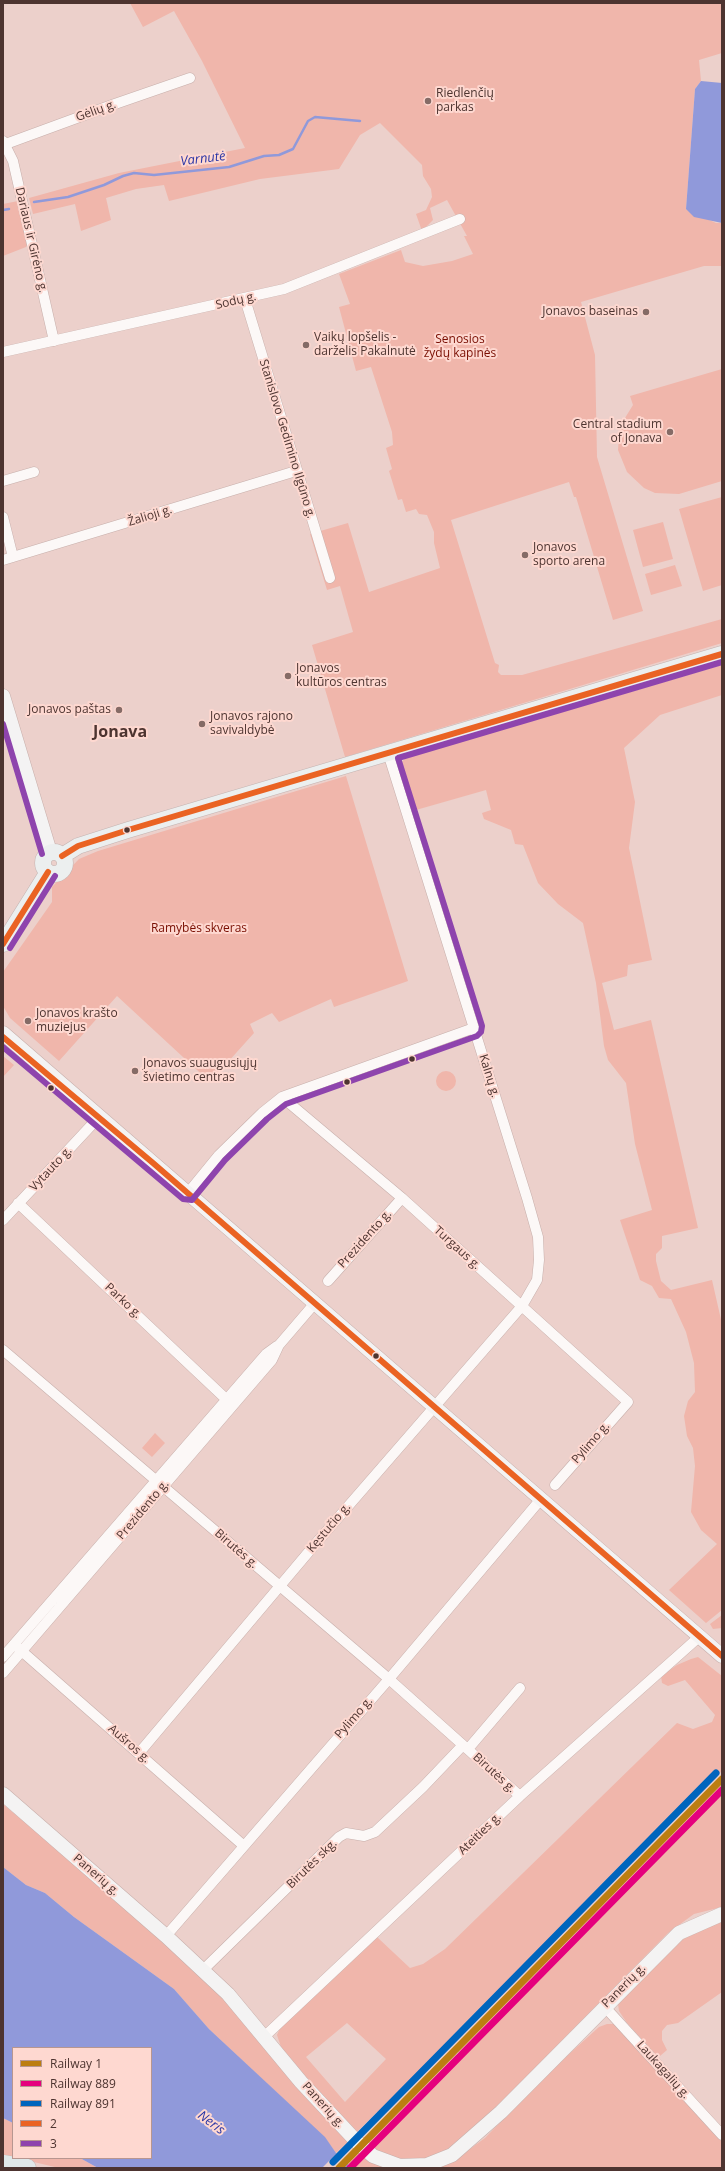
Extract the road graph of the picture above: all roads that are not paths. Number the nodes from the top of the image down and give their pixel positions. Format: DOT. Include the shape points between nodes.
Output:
graph roads {
  1 [pos="190,78"];
  2 [pos="4,143"];
  3 [pos="460,219"];
  4 [pos="245,299"];
  5 [pos="54,342"];
  6 [pos="3,352"];
  7 [pos="296,471"];
  8 [pos="34,472"];
  9 [pos="3,481"];
  10 [pos="3,517"];
  11 [pos="14,557"];
  12 [pos="3,560"];
  13 [pos="330,578"];
  14 [pos="722,654"];
  15 [pos="3,696"];
  16 [pos="388,753"];
  17 [pos="56,854"];
  18 [pos="3,944"];
  19 [pos="474,1028"];
  20 [pos="4,1036"];
  21 [pos="282,1097"];
  22 [pos="99,1118"];
  23 [pos="188,1193"];
  24 [pos="402,1198"];
  25 [pos="18,1203"];
  26 [pos="3,1220"];
  27 [pos="328,1281"];
  28 [pos="315,1303"];
  29 [pos="522,1306"];
  30 [pos="279,1345"];
  31 [pos="3,1350"];
  32 [pos="226,1399"];
  33 [pos="628,1402"];
  34 [pos="433,1406"];
  35 [pos="159,1484"];
  36 [pos="555,1485"];
  37 [pos="541,1499"];
  38 [pos="280,1586"];
  39 [pos="699,1637"];
  40 [pos="17,1647"];
  41 [pos="721,1654"];
  42 [pos="3,1657"];
  43 [pos="3,1673"];
  44 [pos="388,1679"];
  45 [pos="520,1688"];
  46 [pos="465,1747"];
  47 [pos="139,1753"];
  48 [pos="3,1794"];
  49 [pos="520,1796"];
  50 [pos="244,1846"];
  51 [pos="722,1914"];
  52 [pos="166,1936"];
  53 [pos="203,1970"];
  54 [pos="604,2006"];
  55 [pos="265,2036"];
  56 [pos="722,2135"];
  57 [pos="3,2164"];
  58 [pos="27,2168"];
  1 -- 2 [label="street, Gėlių g."];
  2 -- 5 [label="street, Dariaus ir Girėno g." via="13,161"];
  3 -- 4 [label="street, Sodų g." via="284,289"];
  4 -- 5 [label="street, Sodų g."];
  4 -- 7 [label="street, Stanislovo Gedimino Ilgūno g."];
  5 -- 6 [label="street, Sodų g."];
  7 -- 11 [label="street, Žalioji g."];
  7 -- 13 [label="street, Stanislovo Gedimino Ilgūno g."];
  8 -- 9 [label="street"];
  10 -- 11 [label="street"];
  11 -- 12 [label="street, Žalioji g."];
  14 -- 16 [label="main road"];
  15 -- 17 [label="main road"];
  16 -- 17 [label="main road"];
  16 -- 19 [label="street, Kalnų g."];
  17 -- 18 [label="main road" via="43,860 48,872"];
  19 -- 21 [label="street"];
  19 -- 29 [label="street, Kalnų g." via="538,1237 537,1280"];
  20 -- 22 [label="main road"];
  21 -- 23 [label="street" via="219,1155"];
  21 -- 24 [label="street, Turgaus g."];
  22 -- 23 [label="main road"];
  22 -- 25 [label="street, Vytauto g."];
  23 -- 28 [label="main road"];
  24 -- 27 [label="street, Prezidento g."];
  24 -- 29 [label="street, Turgaus g."];
  25 -- 26 [label="street, Vytauto g."];
  25 -- 32 [label="street, Parko g."];
  28 -- 30 [label="street, Prezidento g."];
  28 -- 34 [label="main road"];
  29 -- 33 [label="street, Turgaus g."];
  29 -- 34 [label="street, Kęstučio g."];
  30 -- 32 [label="street, Prezidento g." via="266,1354"];
  30 -- 35 [label="street, Prezidento g." via="272,1360"];
  31 -- 35 [label="street, Birutės g."];
  32 -- 35 [label="street, Prezidento g."];
  33 -- 36 [label="street, Pylimo g."];
  34 -- 37 [label="main road"];
  34 -- 38 [label="street, Kęstučio g."];
  35 -- 38 [label="street, Birutės g."];
  35 -- 40 [label="street, Prezidento g."];
  37 -- 39 [label="main road"];
  37 -- 44 [label="street, Pylimo g."];
  38 -- 44 [label="street, Birutės g."];
  38 -- 47 [label="street, Kęstučio g."];
  39 -- 41 [label="main road"];
  39 -- 49 [label="street, Ateities g."];
  40 -- 42 [label="street, Prezidento g."];
  40 -- 43 [label="street, Prezidento g."];
  40 -- 47 [label="street, Aušros g."];
  44 -- 46 [label="street, Birutės g."];
  44 -- 50 [label="street, Pylimo g."];
  45 -- 46 [label="street, Birutės g."];
  46 -- 49 [label="street, Birutės g."];
  46 -- 53 [label="street, Birutės skg." via="375,1832 364,1836 346,1833 340,1837"];
  47 -- 50 [label="street, Aušros g."];
  48 -- 52 [label="main road, Panerių g."];
  49 -- 55 [label="street, Ateities g."];
  50 -- 52 [label="street, Pylimo g."];
  51 -- 54 [label="main road, Panerių g." via="679,1933"];
  52 -- 53 [label="main road, Panerių g."];
  53 -- 55 [label="main road, Panerių g."];
  54 -- 55 [label="main road, Panerių g." via="501,2112 452,2155 427,2165 400,2166 367,2151 301,2082"];
  54 -- 56 [label="street, Laukagalių g."];
  57 -- 58 [label="highway"];
}
